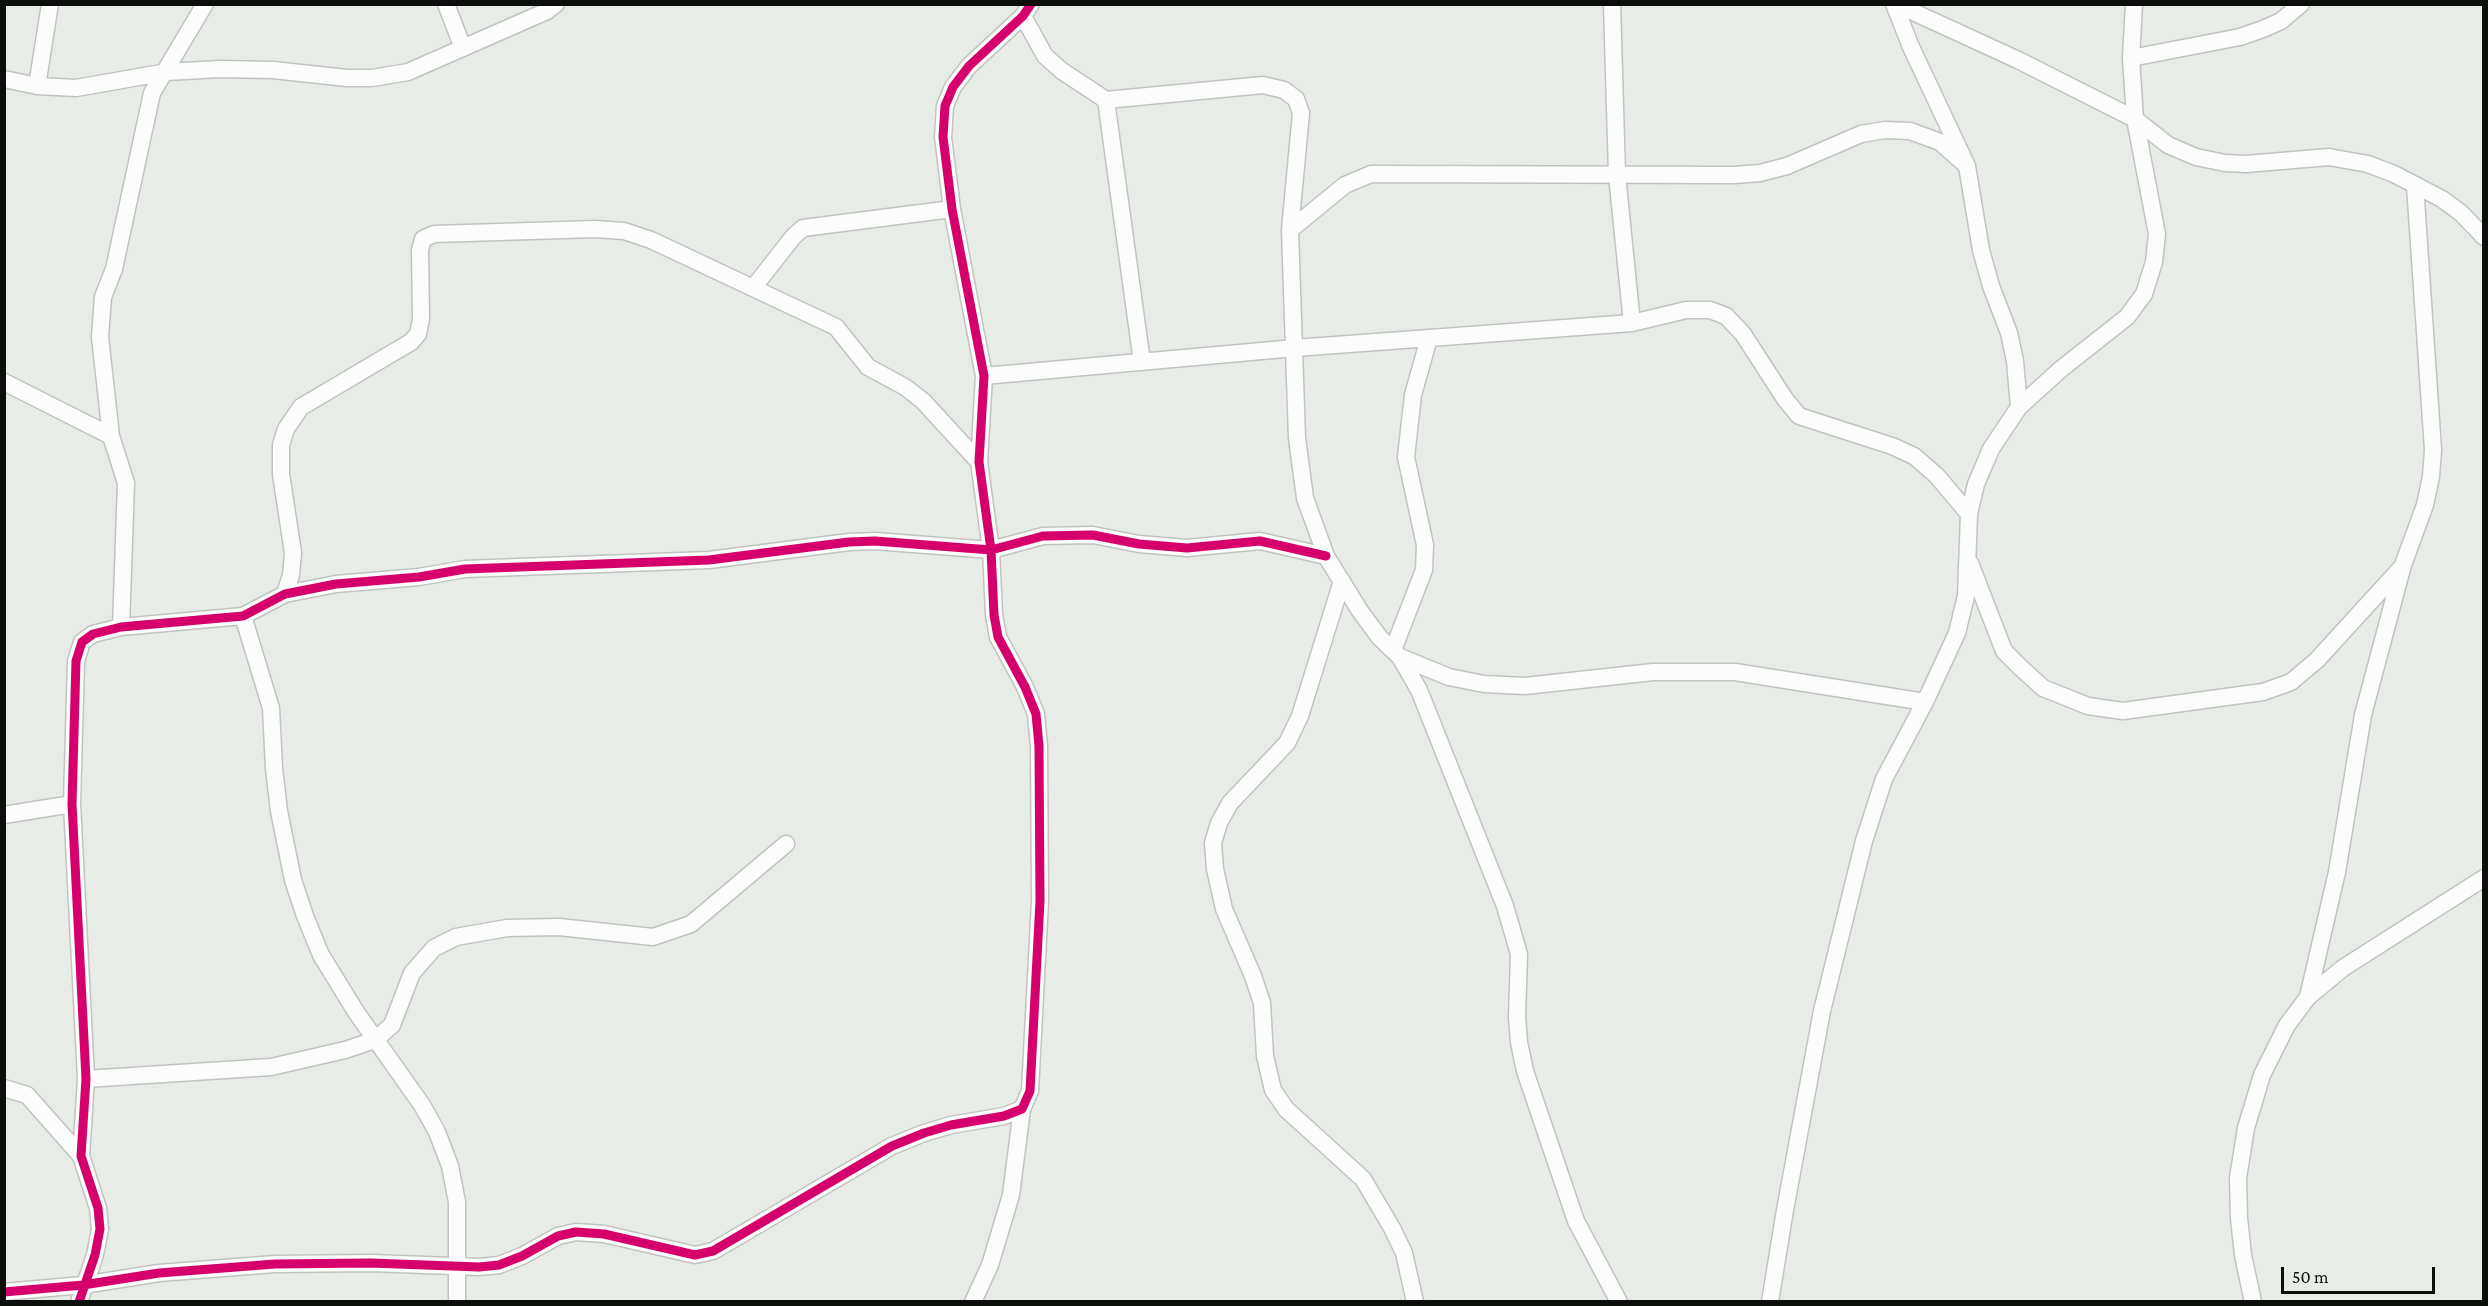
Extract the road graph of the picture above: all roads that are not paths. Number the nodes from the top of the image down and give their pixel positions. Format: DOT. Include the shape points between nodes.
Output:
graph roads {
  1 [pos="50,4"];
  2 [pos="205,4"];
  3 [pos="446,4"];
  4 [pos="556,4"];
  5 [pos="1612,4"];
  6 [pos="1895,4"];
  7 [pos="2134,4"];
  8 [pos="2301,4"];
  9 [pos="1027,10"];
  10 [pos="463,48"];
  11 [pos="2131,58"];
  12 [pos="166,72"];
  13 [pos="4,79"];
  14 [pos="37,86"];
  15 [pos="1106,100"];
  16 [pos="2135,119"];
  17 [pos="1967,166"];
  18 [pos="1617,174"];
  19 [pos="2415,185"];
  20 [pos="952,209"];
  21 [pos="1290,230"];
  22 [pos="2484,237"];
  23 [pos="753,288"];
  24 [pos="1632,323"];
  25 [pos="1429,338"];
  26 [pos="1295,348"];
  27 [pos="1142,362"];
  28 [pos="984,376"];
  29 [pos="4,382"];
  30 [pos="2019,407"];
  31 [pos="111,436"];
  32 [pos="979,462"];
  33 [pos="1969,514"];
  34 [pos="991,550"];
  35 [pos="1326,556"];
  36 [pos="1967,557"];
  37 [pos="2403,566"];
  38 [pos="1342,582"];
  39 [pos="285,594"];
  40 [pos="243,616"];
  41 [pos="121,627"];
  42 [pos="1396,654"];
  43 [pos="1925,702"];
  44 [pos="72,804"];
  45 [pos="4,815"];
  46 [pos="786,844"];
  47 [pos="2484,878"];
  48 [pos="2308,997"];
  49 [pos="375,1040"];
  50 [pos="86,1079"];
  51 [pos="4,1088"];
  52 [pos="1023,1109"];
  53 [pos="81,1156"];
  54 [pos="457,1266"];
  55 [pos="4,1292"];
  56 [pos="81,1294"];
  57 [pos="457,1302"];
  58 [pos="973,1302"];
  59 [pos="1415,1302"];
  60 [pos="1619,1302"];
  61 [pos="1770,1302"];
  62 [pos="2253,1302"];
  1 -- 14 [label="street"];
  2 -- 12 [label="street"];
  3 -- 10 [label="street"];
  4 -- 10 [label="street"];
  5 -- 18 [label="street"];
  6 -- 16 [label="street"];
  6 -- 17 [label="street" via="1911,48"];
  7 -- 11 [label="street"];
  8 -- 11 [label="street" via="2281,21 2240,37"];
  9 -- 15 [label="street" via="1045,56"];
  9 -- 20 [label="street" via="969,66 945,106 942,137"];
  10 -- 12 [label="street" via="408,72 372,78 273,70"];
  11 -- 16 [label="street"];
  12 -- 14 [label="street" via="76,88"];
  12 -- 31 [label="street" via="152,93 117,259 103,297 100,337"];
  13 -- 14 [label="street"];
  15 -- 21 [label="street" via="1263,85 1284,90 1296,99 1301,113"];
  15 -- 27 [label="street"];
  16 -- 19 [label="street" via="2168,145 2196,157 2246,164 2330,157 2368,164"];
  16 -- 30 [label="street" via="2157,234 2144,294 2127,316"];
  17 -- 18 [label="street" via="1940,142 1910,131 1885,130 1861,134 1787,166 1760,173"];
  17 -- 30 [label="street" via="1981,250 2011,342"];
  18 -- 21 [label="street" via="1371,174 1345,185"];
  18 -- 24 [label="street"];
  19 -- 22 [label="street" via="2461,213"];
  19 -- 37 [label="street" via="2433,450 2425,505"];
  20 -- 23 [label="street" via="803,228"];
  20 -- 28 [label="street"];
  21 -- 26 [label="street"];
  23 -- 32 [label="street" via="836,327 868,367 923,401"];
  23 -- 39 [label="street" via="624,231 434,234 423,239 418,334 411,342 301,407 286,429 281,445 281,474 293,553"];
  24 -- 25 [label="street"];
  24 -- 33 [label="street" via="1686,310 1710,310 1726,316 1743,334 1799,416 1914,456"];
  25 -- 26 [label="street"];
  25 -- 42 [label="street" via="1413,395 1406,457 1425,545 1424,570"];
  26 -- 27 [label="street"];
  26 -- 35 [label="street" via="1300,468 1305,498"];
  27 -- 28 [label="street"];
  28 -- 32 [label="street"];
  29 -- 31 [label="street"];
  30 -- 33 [label="street" via="1991,449"];
  31 -- 41 [label="street" via="126,483"];
  32 -- 34 [label="street"];
  33 -- 36 [label="street"];
  34 -- 35 [label="street" via="1043,536 1093,534 1139,544 1187,548 1260,541"];
  34 -- 39 [label="street" via="849,542 709,560 465,568"];
  34 -- 52 [label="street" via="998,637 1036,714 1040,746 1040,901 1030,1091"];
  35 -- 38 [label="street"];
  36 -- 37 [label="street" via="2004,651 2019,667 2043,688 2088,706 2123,711 2264,692 2291,682 2317,660"];
  36 -- 43 [label="street" via="1966,597 1957,633"];
  37 -- 48 [label="street" via="2363,715 2337,872"];
  38 -- 42 [label="street" via="1373,629"];
  38 -- 59 [label="street" via="1300,716 1287,743 1230,803 1213,843 1215,869 1224,909 1262,1004 1265,1056 1273,1090 1286,1109 1363,1179 1404,1253"];
  39 -- 40 [label="street"];
  40 -- 41 [label="street"];
  40 -- 49 [label="street" via="271,708 279,811 293,880 321,955"];
  41 -- 44 [label="street" via="93,634 82,642 76,661"];
  42 -- 43 [label="street" via="1449,677 1485,684 1525,686 1653,672 1735,672"];
  42 -- 60 [label="street" via="1419,690 1513,928 1519,954 1517,1017 1525,1071 1576,1221"];
  43 -- 61 [label="street" via="1884,779 1864,841 1822,1011"];
  44 -- 45 [label="street"];
  44 -- 50 [label="street"];
  46 -- 49 [label="street" via="691,924 653,937 559,927 507,928 456,937 434,948 412,973 392,1025"];
  47 -- 48 [label="street" via="2343,968"];
  48 -- 62 [label="street" via="2287,1025 2262,1075 2246,1128 2238,1178 2239,1218"];
  49 -- 50 [label="street" via="271,1068"];
  49 -- 54 [label="street" via="422,1105 450,1166 457,1202"];
  50 -- 53 [label="street"];
  51 -- 53 [label="street" via="27,1095"];
  52 -- 54 [label="street" via="951,1125 892,1146 713,1251 695,1255 604,1234 576,1232 558,1236 499,1265"];
  52 -- 58 [label="street" via="1011,1194 990,1265"];
  53 -- 56 [label="street" via="98,1208 100,1229"];
  54 -- 56 [label="street" via="275,1264 159,1273"];
  54 -- 57 [label="street"];
  55 -- 56 [label="street"];
}
